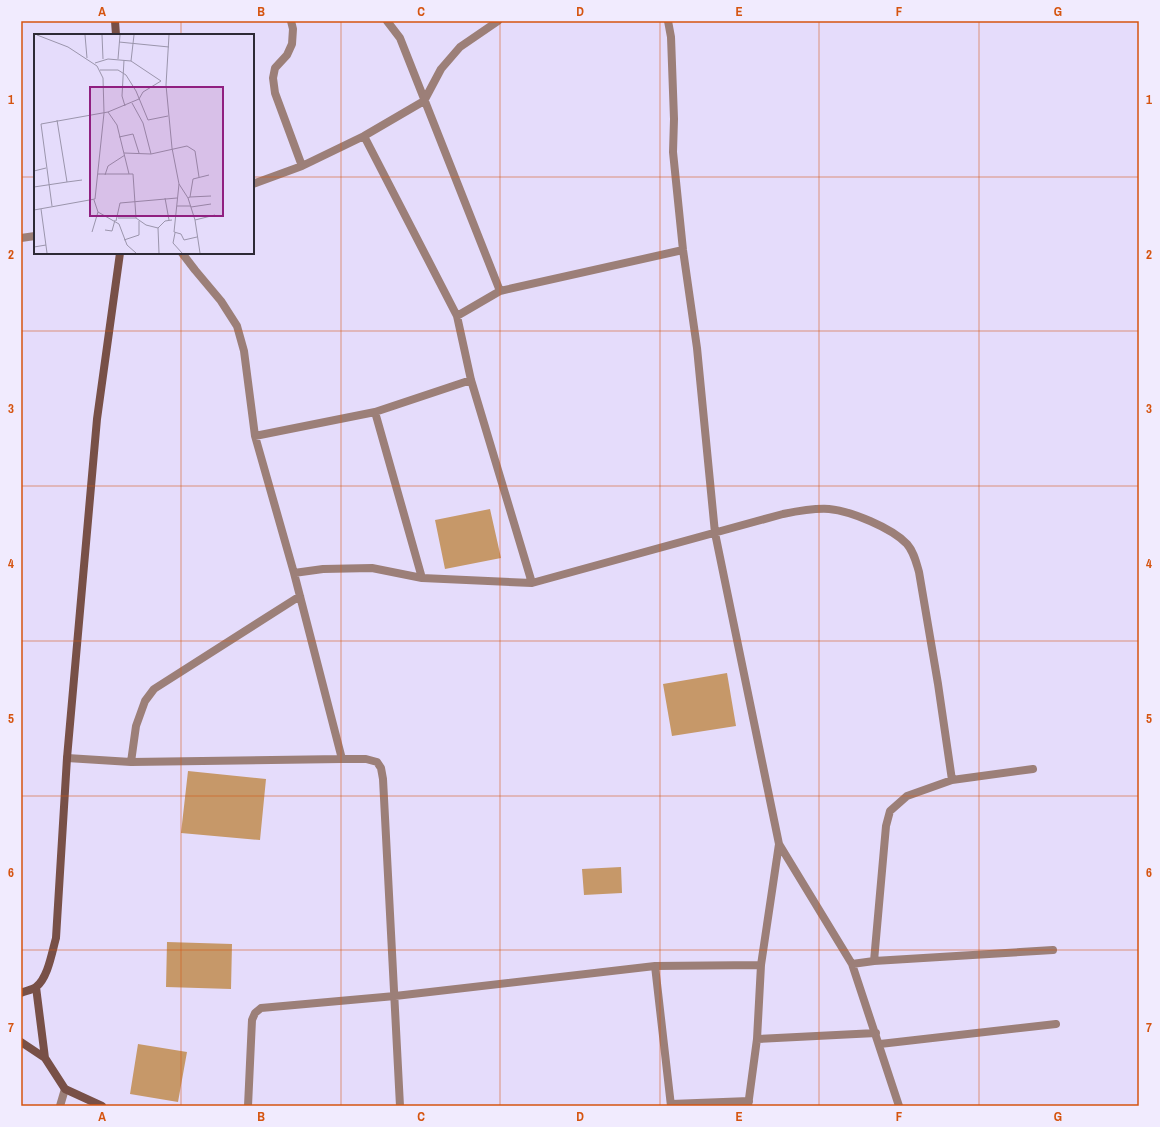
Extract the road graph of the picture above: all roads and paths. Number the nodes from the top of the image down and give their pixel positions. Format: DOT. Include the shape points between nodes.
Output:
graph roads {
  1 [pos="115,21"];
  2 [pos="291,21"];
  3 [pos="387,21"];
  4 [pos="498,21"];
  5 [pos="668,21"];
  6 [pos="116,34"];
  7 [pos="424,100"];
  8 [pos="364,136"];
  9 [pos="302,166"];
  10 [pos="254,184"];
  11 [pos="34,236"];
  12 [pos="21,238"];
  13 [pos="683,250"];
  14 [pos="120,254"];
  15 [pos="183,254"];
  16 [pos="500,291"];
  17 [pos="457,316"];
  18 [pos="471,380"];
  19 [pos="374,412"];
  20 [pos="255,436"];
  21 [pos="715,533"];
  22 [pos="294,573"];
  23 [pos="422,578"];
  24 [pos="532,583"];
  25 [pos="300,596"];
  26 [pos="67,758"];
  27 [pos="342,759"];
  28 [pos="132,762"];
  29 [pos="1034,769"];
  30 [pos="952,780"];
  31 [pos="779,844"];
  32 [pos="1053,950"];
  33 [pos="874,961"];
  34 [pos="852,964"];
  35 [pos="656,966"];
  36 [pos="761,966"];
  37 [pos="36,987"];
  38 [pos="21,993"];
  39 [pos="395,996"];
  40 [pos="1056,1024"];
  41 [pos="876,1033"];
  42 [pos="757,1038"];
  43 [pos="21,1042"];
  44 [pos="880,1044"];
  45 [pos="45,1058"];
  46 [pos="65,1089"];
  47 [pos="749,1104"];
  48 [pos="671,1105"];
  49 [pos="60,1106"];
  50 [pos="102,1106"];
  51 [pos="248,1106"];
  52 [pos="400,1106"];
  53 [pos="899,1106"];
  1 -- 6 [label="street"];
  2 -- 9 [label="street" via="292,44 287,55 275,68 273,78 275,93"];
  3 -- 7 [label="street" via="400,38"];
  4 -- 7 [label="street" via="460,47 441,69"];
  5 -- 13 [label="street" via="671,37 673,152"];
  7 -- 8 [label="street"];
  7 -- 16 [label="street"];
  8 -- 9 [label="street"];
  8 -- 17 [label="street"];
  9 -- 10 [label="street"];
  11 -- 12 [label="street"];
  13 -- 16 [label="street"];
  13 -- 21 [label="street" via="698,348"];
  14 -- 26 [label="street" via="97,419"];
  15 -- 20 [label="street" via="221,301 237,326 244,352"];
  16 -- 17 [label="street"];
  17 -- 18 [label="street"];
  18 -- 19 [label="street"];
  18 -- 24 [label="street"];
  19 -- 20 [label="street"];
  19 -- 23 [label="street"];
  20 -- 22 [label="street"];
  21 -- 24 [label="street"];
  21 -- 30 [label="street" via="783,514 809,509 828,509 844,511 882,527 908,545 919,572"];
  21 -- 31 [label="street"];
  22 -- 23 [label="street" via="330,568 372,568"];
  22 -- 25 [label="street"];
  23 -- 24 [label="street"];
  25 -- 27 [label="street"];
  25 -- 28 [label="street" via="154,689 144,701 136,726"];
  26 -- 28 [label="street"];
  26 -- 37 [label="street" via="56,938 50,962"];
  27 -- 28 [label="street"];
  27 -- 39 [label="street" via="366,759 376,762 381,768"];
  29 -- 30 [label="street"];
  30 -- 33 [label="street" via="907,796 890,811 886,826"];
  31 -- 34 [label="street"];
  31 -- 36 [label="street"];
  32 -- 33 [label="street"];
  33 -- 34 [label="street"];
  34 -- 41 [label="street"];
  35 -- 36 [label="street"];
  35 -- 39 [label="street"];
  35 -- 48 [label="street"];
  36 -- 42 [label="street"];
  37 -- 38 [label="street"];
  37 -- 45 [label="street"];
  39 -- 51 [label="street" via="261,1008 252,1020"];
  39 -- 52 [label="street"];
  40 -- 44 [label="street"];
  41 -- 42 [label="street"];
  41 -- 44 [label="street"];
  42 -- 47 [label="street"];
  43 -- 45 [label="street"];
  44 -- 53 [label="street"];
  45 -- 46 [label="street"];
  46 -- 49 [label="street"];
  46 -- 50 [label="street"];
  47 -- 48 [label="street"];
}
